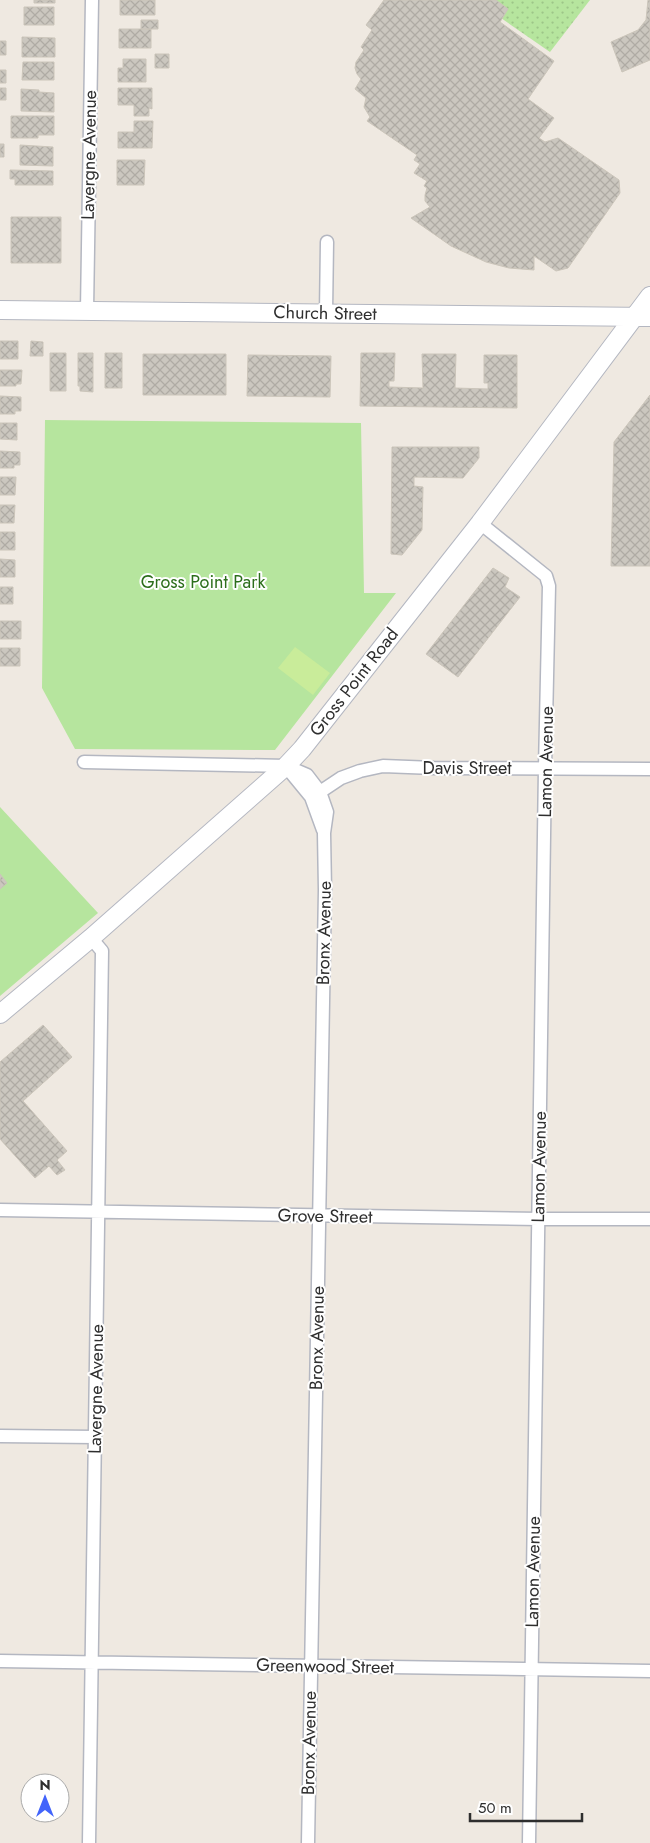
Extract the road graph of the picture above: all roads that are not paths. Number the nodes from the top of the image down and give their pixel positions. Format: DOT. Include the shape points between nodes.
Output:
graph roads {
  1 [pos="92,0"];
  2 [pos="327,242"];
  3 [pos="650,296"];
  4 [pos="0,310"];
  5 [pos="87,310"];
  6 [pos="326,313"];
  7 [pos="642,316"];
  8 [pos="480,523"];
  9 [pos="84,762"];
  10 [pos="286,766"];
  11 [pos="545,768"];
  12 [pos="650,769"];
  13 [pos="320,792"];
  14 [pos="324,833"];
  15 [pos="91,938"];
  16 [pos="0,1014"];
  17 [pos="0,1210"];
  18 [pos="99,1212"];
  19 [pos="319,1216"];
  20 [pos="539,1219"];
  21 [pos="650,1219"];
  22 [pos="0,1436"];
  23 [pos="94,1437"];
  24 [pos="0,1661"];
  25 [pos="92,1662"];
  26 [pos="311,1666"];
  27 [pos="531,1669"];
  28 [pos="650,1671"];
  29 [pos="89,1843"];
  30 [pos="308,1843"];
  31 [pos="529,1843"];
  1 -- 5 [label="street, Lavergne Avenue"];
  2 -- 6 [label="street"];
  3 -- 7 [label="main road, Gross Point Road"];
  4 -- 5 [label="main road, Church Street"];
  5 -- 6 [label="main road, Church Street"];
  6 -- 7 [label="main road, Church Street"];
  7 -- 8 [label="main road, Gross Point Road"];
  8 -- 10 [label="main road, Gross Point Road" via="302,750"];
  8 -- 11 [label="street, Lamon Avenue" via="546,576 549,586"];
  9 -- 10 [label="street"];
  10 -- 13 [label="street, Bronx Avenue" via="307,775"];
  10 -- 14 [label="street, Bronx Avenue" via="311,797"];
  10 -- 15 [label="main road, Gross Point Road"];
  11 -- 12 [label="street, Davis Street"];
  11 -- 13 [label="street, Davis Street" via="383,766 342,778"];
  11 -- 20 [label="street, Lamon Avenue"];
  13 -- 14 [label="street, Bronx Avenue" via="327,812"];
  14 -- 19 [label="street, Bronx Avenue"];
  15 -- 16 [label="main road, Gross Point Road"];
  15 -- 18 [label="street, Lavergne Avenue" via="102,950"];
  17 -- 18 [label="street, Grove Street"];
  18 -- 19 [label="street, Grove Street"];
  18 -- 23 [label="street, Lavergne Avenue"];
  19 -- 20 [label="street, Grove Street"];
  19 -- 26 [label="street, Bronx Avenue"];
  20 -- 21 [label="street, Grove Street"];
  20 -- 27 [label="street, Lamon Avenue"];
  22 -- 23 [label="street"];
  23 -- 25 [label="street, Lavergne Avenue"];
  24 -- 25 [label="street, Greenwood Street"];
  25 -- 26 [label="street, Greenwood Street"];
  25 -- 29 [label="street, Lavergne Avenue"];
  26 -- 27 [label="street, Greenwood Street"];
  26 -- 30 [label="street, Bronx Avenue"];
  27 -- 28 [label="street, Greenwood Street"];
  27 -- 31 [label="street, Lamon Avenue"];
}
